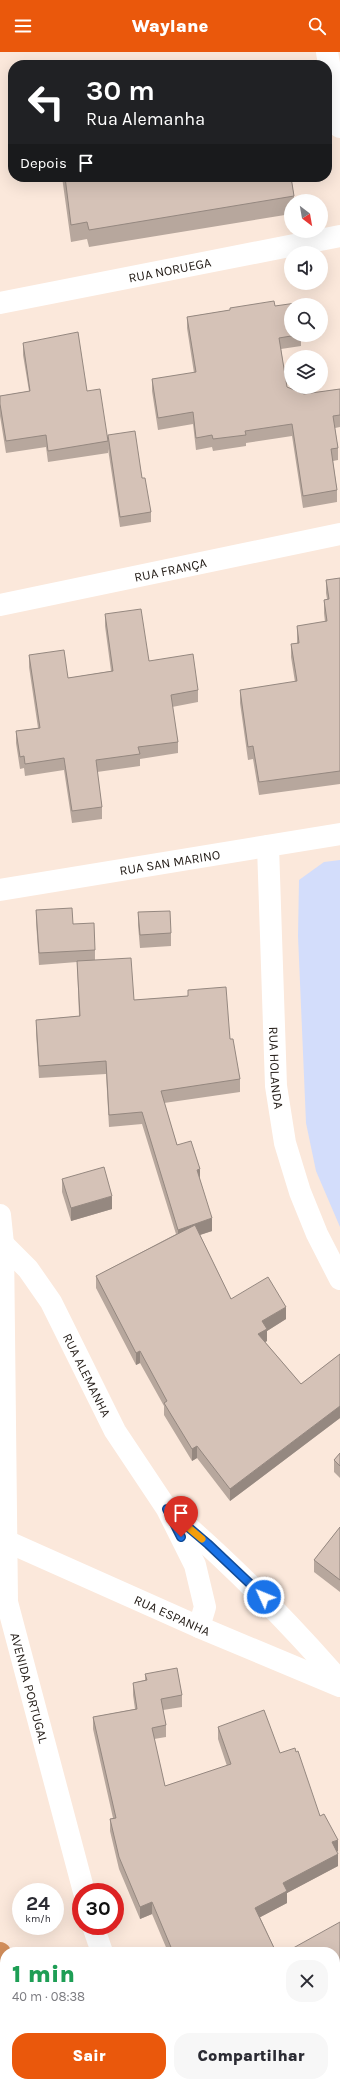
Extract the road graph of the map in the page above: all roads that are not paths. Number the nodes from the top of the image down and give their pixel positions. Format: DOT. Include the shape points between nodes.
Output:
graph roads {
  1 [pos="332,81"];
  2 [pos="340,127"];
  3 [pos="340,236"];
  4 [pos="0,303"];
  5 [pos="340,534"];
  6 [pos="0,605"];
  7 [pos="340,834"];
  8 [pos="268,846"];
  9 [pos="0,890"];
  10 [pos="0,1215"];
  11 [pos="3,1244"];
  12 [pos="340,1279"];
  13 [pos="167,1509"];
  14 [pos="6,1541"];
  15 [pos="199,1627"];
  16 [pos="340,1681"];
  17 [pos="340,1686"];
  18 [pos="82,1883"];
  19 [pos="96,1935"];
  20 [pos="100,1947"];
  1 -- 2 [label="street"];
  3 -- 4 [label="street, RUA NORUEGA"];
  5 -- 6 [label="street, RUA FRANÇA"];
  7 -- 8 [label="street, RUA SAN MARINO"];
  8 -- 9 [label="street, RUA SAN MARINO"];
  8 -- 12 [label="street, RUA HOLANDA" via="276,1086 284,1143 317,1234"];
  10 -- 11 [label="street, AVENIDA PORTUGAL"];
  11 -- 13 [label="street, RUA ALEMANHA" via="28,1269 51,1302 115,1430"];
  11 -- 14 [label="street, AVENIDA PORTUGAL"];
  13 -- 15 [label="street, RUA ALEMANHA" via="195,1565 205,1607"];
  13 -- 16 [label="street, RUA ALEMANHA" via="264,1597"];
  14 -- 15 [label="street, RUA ESPANHA"];
  14 -- 18 [label="street, AVENIDA PORTUGAL" via="7,1602"];
  15 -- 17 [label="street, RUA ESPANHA"];
  19 -- 20 [label="street"];
}
